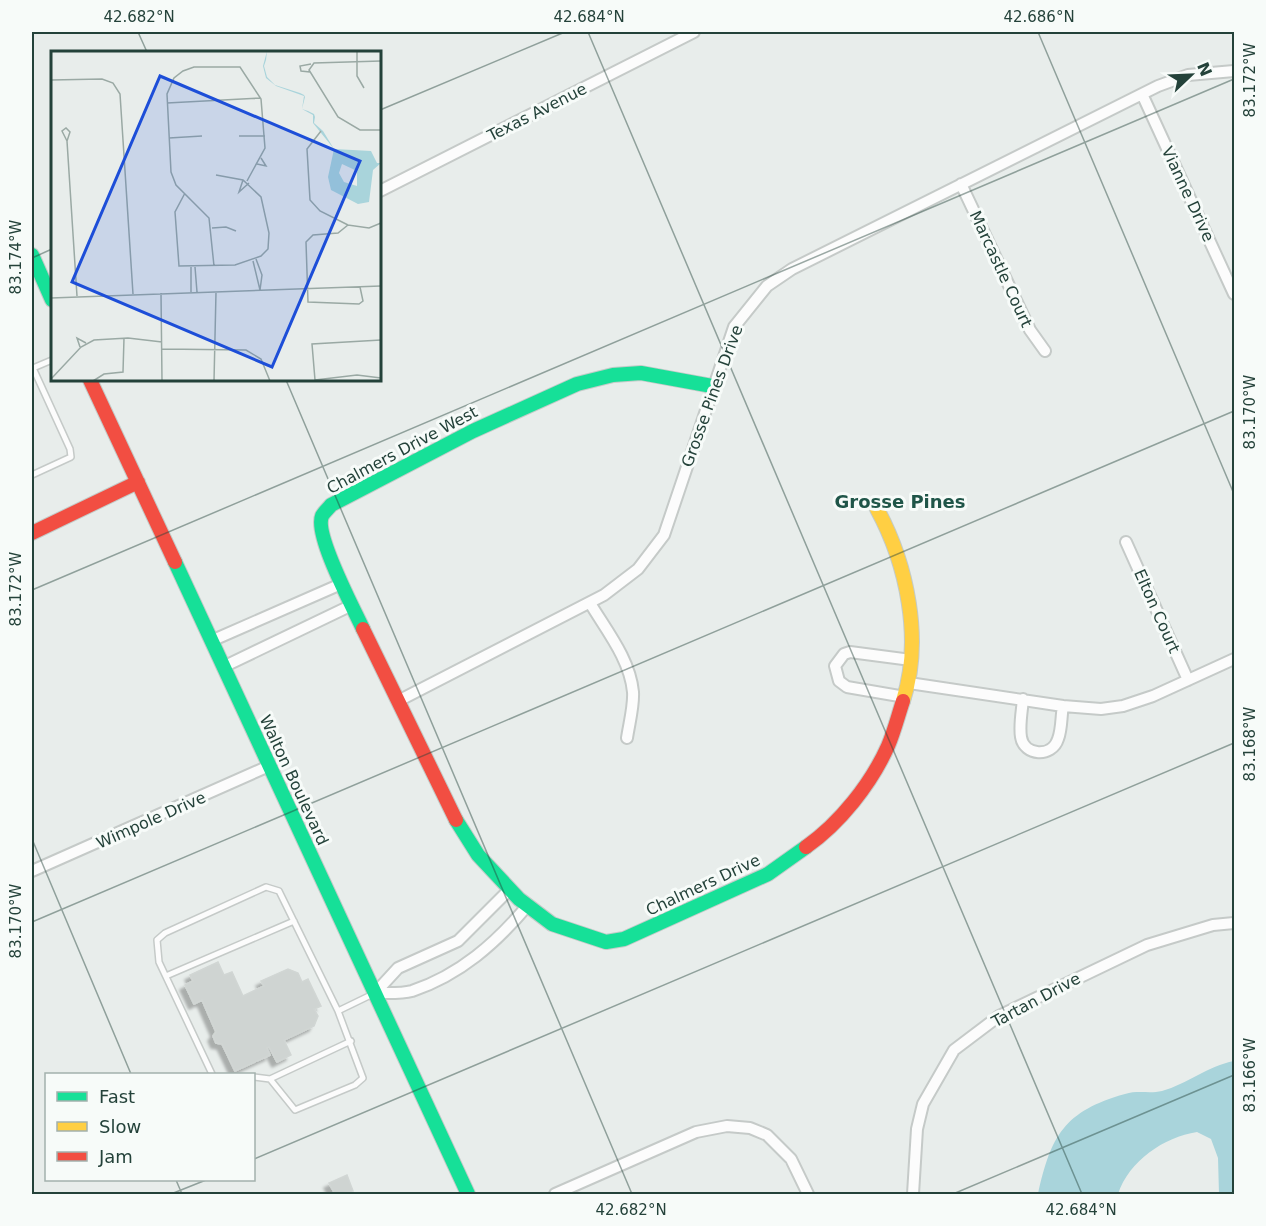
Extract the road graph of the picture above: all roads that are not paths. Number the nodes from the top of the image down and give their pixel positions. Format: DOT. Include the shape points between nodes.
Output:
graph roads {
  1 [pos="694,32"];
  2 [pos="1234,71"];
  3 [pos="1142,94"];
  4 [pos="961,184"];
  5 [pos="381,190"];
  6 [pos="32,255"];
  7 [pos="1234,294"];
  8 [pos="51,298"];
  9 [pos="1045,351"];
  10 [pos="51,360"];
  11 [pos="32,369"];
  12 [pos="90,381"];
  13 [pos="712,386"];
  14 [pos="32,475"];
  15 [pos="138,482"];
  16 [pos="877,509"];
  17 [pos="32,533"];
  18 [pos="1126,542"];
  19 [pos="341,584"];
  20 [pos="590,603"];
  21 [pos="352,605"];
  22 [pos="211,641"];
  23 [pos="1234,659"];
  24 [pos="911,660"];
  25 [pos="223,667"];
  26 [pos="1188,680"];
  27 [pos="907,690"];
  28 [pos="1023,699"];
  29 [pos="400,700"];
  30 [pos="1063,706"];
  31 [pos="627,738"];
  32 [pos="269,766"];
  33 [pos="32,871"];
  34 [pos="519,898"];
  35 [pos="294,921"];
  36 [pos="1234,923"];
  37 [pos="166,976"];
  38 [pos="375,993"];
  39 [pos="338,1011"];
  40 [pos="351,1041"];
  41 [pos="212,1073"];
  42 [pos="255,1077"];
  43 [pos="270,1079"];
  44 [pos="468,1194"];
  45 [pos="555,1194"];
  46 [pos="808,1194"];
  47 [pos="913,1194"];
  1 -- 5 [label="street, Texas Avenue"];
  2 -- 3 [label="street, Grosse Pines Drive" via="1188,75"];
  3 -- 4 [label="street, Grosse Pines Drive"];
  3 -- 7 [label="street, Vianne Drive"];
  4 -- 9 [label="street, Marcastle Court" via="1030,330"];
  4 -- 13 [label="street, Grosse Pines Drive" via="792,269 767,286 734,327"];
  6 -- 8 [label="street"];
  10 -- 11 [label="lane"];
  11 -- 14 [label="lane" via="70,449 69,459"];
  12 -- 15 [label="street, Walton Boulevard"];
  13 -- 19 [label="street, Chalmers Drive West" via="632,373 592,379 550,393 331,505 322,516 321,530"];
  13 -- 20 [label="street, Grosse Pines Drive" via="664,535 639,569"];
  15 -- 17 [label="street"];
  15 -- 22 [label="street, Walton Boulevard"];
  16 -- 24 [label="street, Chalmers Drive" via="892,537 909,605"];
  18 -- 26 [label="street, Elton Court"];
  19 -- 21 [label="street, Chalmers Drive West"];
  19 -- 22 [label="street"];
  20 -- 29 [label="street, Grosse Pines Drive"];
  20 -- 31 [label="street" via="630,676 633,694"];
  21 -- 25 [label="street"];
  21 -- 29 [label="street, Chalmers Drive West"];
  22 -- 25 [label="street, Walton Boulevard"];
  23 -- 26 [label="street"];
  24 -- 27 [label="street, Chalmers Drive"];
  24 -- 27 [label="street" via="850,652 834,666 839,681 847,687"];
  25 -- 32 [label="street, Walton Boulevard"];
  26 -- 30 [label="street" via="1123,706"];
  27 -- 28 [label="street"];
  27 -- 34 [label="street, Chalmers Drive" via="888,746 861,791 821,836 768,874 624,939 606,942 552,924"];
  28 -- 30 [label="street"];
  28 -- 30 [label="street" via="1020,735 1024,746 1032,752 1053,748 1058,740"];
  29 -- 34 [label="street, Chalmers Drive West" via="450,809 478,855"];
  32 -- 33 [label="street, Wimpole Drive"];
  32 -- 38 [label="street, Walton Boulevard"];
  34 -- 38 [label="street" via="458,941 398,968"];
  34 -- 38 [label="street" via="483,952 458,969 411,992"];
  35 -- 37 [label="lane"];
  35 -- 37 [label="lane" via="279,891 266,887 157,940"];
  35 -- 39 [label="lane"];
  36 -- 47 [label="street, Tartan Drive" via="1213,925 1147,945 999,1016 954,1050 923,1104 917,1130"];
  37 -- 41 [label="lane"];
  38 -- 39 [label="lane"];
  38 -- 44 [label="street, Walton Boulevard"];
  39 -- 40 [label="lane"];
  40 -- 43 [label="lane"];
  40 -- 43 [label="lane" via="363,1072 363,1078 355,1085 295,1110"];
  42 -- 43 [label="lane"];
  45 -- 46 [label="street" via="696,1132 727,1126 750,1128 767,1135 791,1160"];
}
